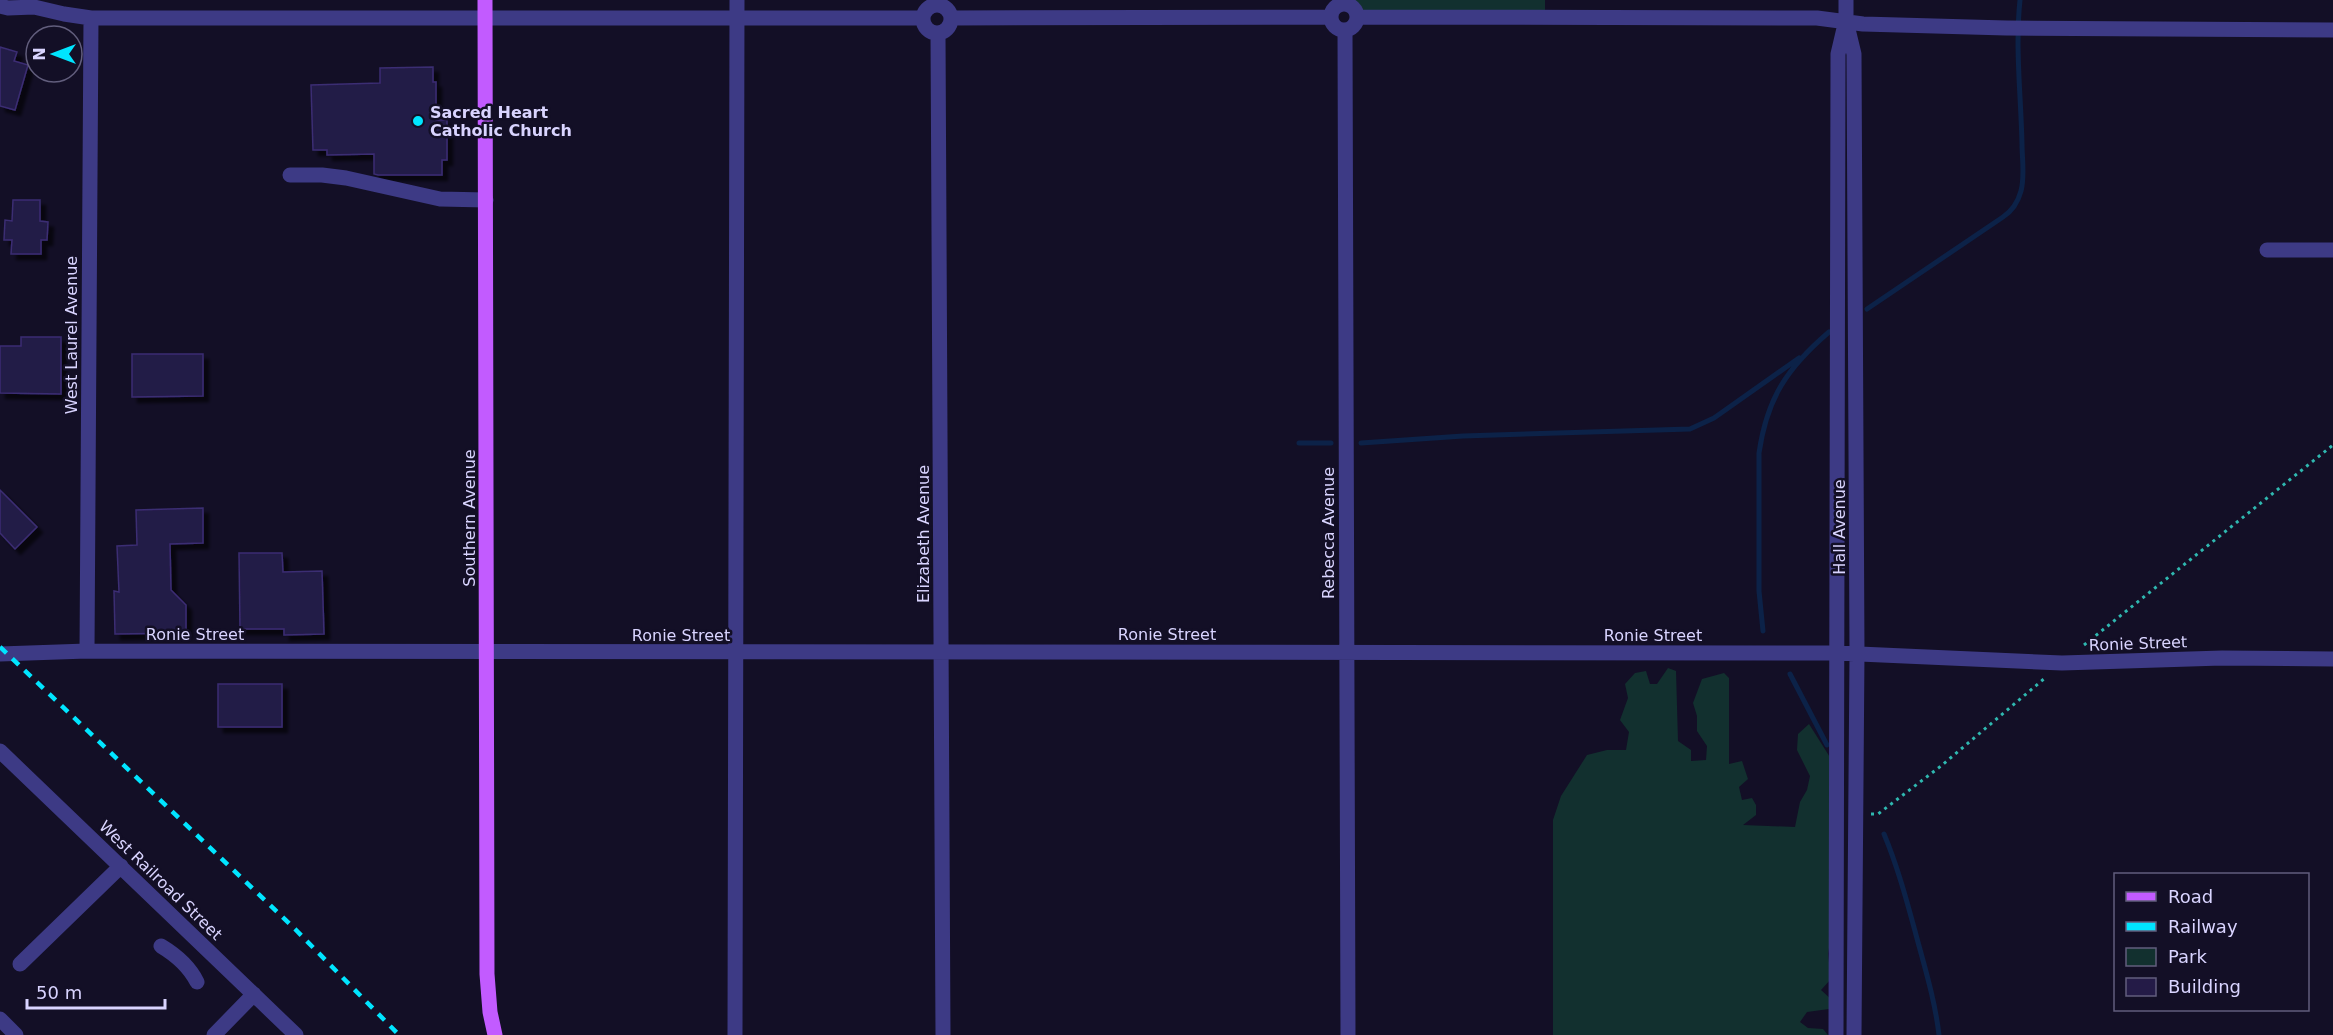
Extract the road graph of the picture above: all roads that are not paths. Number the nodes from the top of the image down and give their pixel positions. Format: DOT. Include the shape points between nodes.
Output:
graph roads {
  1 [pos="19,0"];
  2 [pos="485,0"];
  3 [pos="737,0"];
  4 [pos="1846,0"];
  5 [pos="938,2"];
  6 [pos="1345,2"];
  7 [pos="0,6"];
  8 [pos="34,7"];
  9 [pos="485,16"];
  10 [pos="737,17"];
  11 [pos="1331,17"];
  12 [pos="1356,17"];
  13 [pos="91,18"];
  14 [pos="923,18"];
  15 [pos="952,18"];
  16 [pos="1846,21"];
  17 [pos="1345,30"];
  18 [pos="2333,30"];
  19 [pos="938,33"];
  20 [pos="290,175"];
  21 [pos="486,200"];
  22 [pos="2267,250"];
  23 [pos="2333,250"];
  24 [pos="87,651"];
  25 [pos="942,651"];
  26 [pos="487,652"];
  27 [pos="736,653"];
  28 [pos="1346,653"];
  29 [pos="1837,653"];
  30 [pos="1857,653"];
  31 [pos="0,654"];
  32 [pos="2333,659"];
  33 [pos="0,751"];
  34 [pos="121,866"];
  35 [pos="201,943"];
  36 [pos="161,946"];
  37 [pos="182,962"];
  38 [pos="20,964"];
  39 [pos="197,982"];
  40 [pos="254,994"];
  41 [pos="0,1019"];
  42 [pos="16,1035"];
  43 [pos="214,1035"];
  44 [pos="296,1035"];
  45 [pos="495,1035"];
  46 [pos="735,1035"];
  47 [pos="943,1035"];
  48 [pos="1348,1035"];
  49 [pos="1836,1035"];
  50 [pos="1854,1035"];
  1 -- 8 [label="street"];
  2 -- 9 [label="main road, Southern Avenue"];
  3 -- 10 [label="street"];
  4 -- 16 [label="street, Hall Avenue"];
  5 -- 14 [label="street" via="926,9"];
  5 -- 15 [label="street"];
  6 -- 11 [label="street" via="1336,6"];
  6 -- 12 [label="street"];
  7 -- 8 [label="street"];
  8 -- 13 [label="street"];
  9 -- 10 [label="street"];
  9 -- 13 [label="street"];
  9 -- 21 [label="main road, Southern Avenue"];
  10 -- 14 [label="street"];
  10 -- 27 [label="street"];
  11 -- 15 [label="street"];
  11 -- 17 [label="street" via="1336,28"];
  12 -- 16 [label="street"];
  12 -- 17 [label="street"];
  13 -- 24 [label="street, West Laurel Avenue"];
  14 -- 19 [label="street" via="926,27"];
  15 -- 19 [label="street" via="947,30"];
  16 -- 18 [label="street" via="2032,29"];
  16 -- 29 [label="street, Hall Avenue" via="1838,54"];
  16 -- 30 [label="street, Hall Avenue" via="1854,54"];
  17 -- 28 [label="street, Rebecca Avenue"];
  19 -- 25 [label="street, Elizabeth Avenue"];
  20 -- 21 [label="street" via="346,178 440,199"];
  21 -- 26 [label="main road, Southern Avenue"];
  22 -- 23 [label="street"];
  24 -- 26 [label="street, Ronie Street"];
  24 -- 31 [label="street, Ronie Street"];
  25 -- 27 [label="street, Ronie Street"];
  25 -- 28 [label="street, Ronie Street"];
  25 -- 47 [label="street, Elizabeth Avenue"];
  26 -- 27 [label="street, Ronie Street"];
  26 -- 45 [label="main road, Southern Avenue" via="487,974"];
  27 -- 46 [label="street"];
  28 -- 29 [label="street, Ronie Street"];
  28 -- 48 [label="street, Rebecca Avenue"];
  29 -- 30 [label="street, Ronie Street"];
  29 -- 49 [label="street, Hall Avenue"];
  30 -- 32 [label="street, Ronie Street" via="2062,663"];
  30 -- 50 [label="street, Hall Avenue"];
  33 -- 34 [label="street, West Railroad Street"];
  34 -- 35 [label="street, West Railroad Street"];
  34 -- 38 [label="street"];
  35 -- 37 [label="street"];
  35 -- 40 [label="street, West Railroad Street"];
  36 -- 37 [label="street"];
  37 -- 39 [label="street"];
  40 -- 43 [label="street"];
  40 -- 44 [label="street, West Railroad Street"];
  41 -- 42 [label="street"];
}
